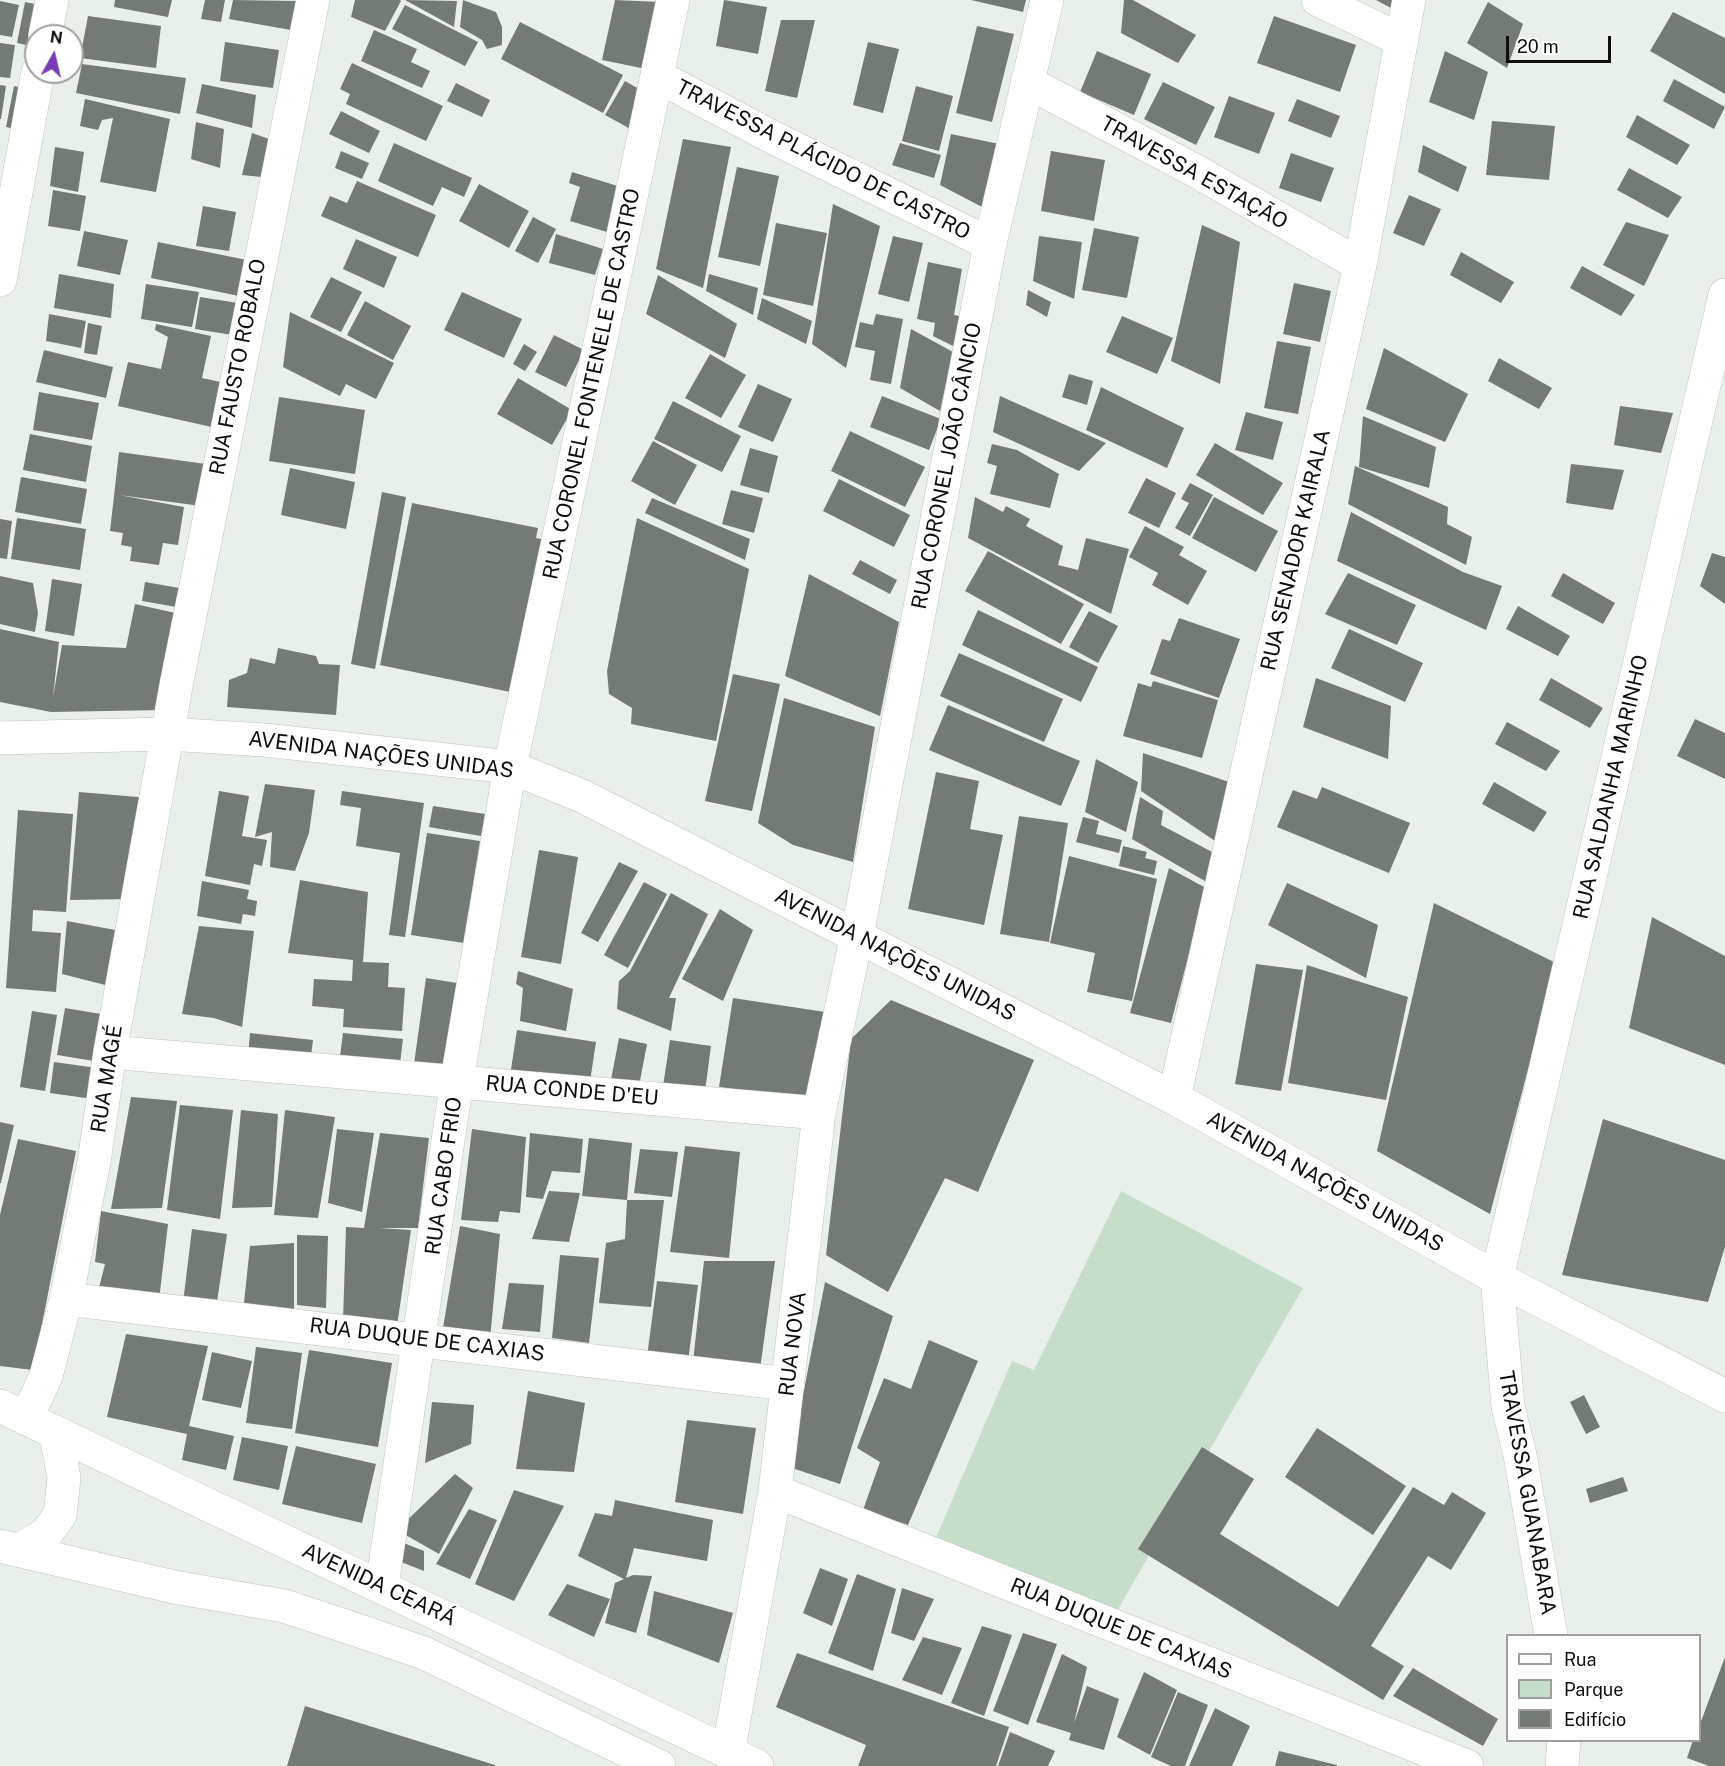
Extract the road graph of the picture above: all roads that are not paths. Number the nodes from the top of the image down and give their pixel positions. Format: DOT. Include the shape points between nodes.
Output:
graph roads {
  1 [pos="52,0"];
  2 [pos="313,0"];
  3 [pos="673,0"];
  4 [pos="1047,0"];
  5 [pos="1318,0"];
  6 [pos="1409,0"];
  7 [pos="47,24"];
  8 [pos="1401,40"];
  9 [pos="657,76"];
  10 [pos="1027,82"];
  11 [pos="36,84"];
  12 [pos="990,244"];
  13 [pos="1360,265"];
  14 [pos="0,280"];
  15 [pos="1725,295"];
  16 [pos="167,734"];
  17 [pos="0,738"];
  18 [pos="510,767"];
  19 [pos="857,935"];
  20 [pos="110,1052"];
  21 [pos="457,1080"];
  22 [pos="1174,1098"];
  23 [pos="819,1113"];
  24 [pos="1497,1278"];
  25 [pos="66,1299"];
  26 [pos="421,1339"];
  27 [pos="788,1384"];
  28 [pos="1725,1396"];
  29 [pos="13,1412"];
  30 [pos="56,1434"];
  31 [pos="775,1491"];
  32 [pos="9,1548"];
  33 [pos="382,1586"];
  34 [pos="1551,1634"];
  35 [pos="1564,1742"];
  36 [pos="728,1753"];
  37 [pos="659,1766"];
  38 [pos="757,1766"];
  39 [pos="1467,1766"];
  40 [pos="1562,1766"];
  1 -- 7 [label="street"];
  2 -- 16 [label="street, RUA FAUSTO ROBALO"];
  3 -- 9 [label="street, RUA CORONEL FONTENELE DE CASTRO"];
  4 -- 10 [label="street, RUA CORONEL JOÃO CÂNCIO"];
  5 -- 8 [label="street"];
  6 -- 8 [label="street, RUA SENADOR KAIRALA"];
  8 -- 13 [label="street, RUA SENADOR KAIRALA"];
  9 -- 12 [label="street, TRAVESSA PLÁCIDO DE CASTRO"];
  9 -- 18 [label="street, RUA CORONEL FONTENELE DE CASTRO"];
  10 -- 12 [label="street, RUA CORONEL JOÃO CÂNCIO"];
  10 -- 13 [label="street, TRAVESSA ESTAÇÃO" via="1194,170"];
  11 -- 14 [label="street"];
  12 -- 19 [label="street, RUA CORONEL JOÃO CÂNCIO"];
  13 -- 22 [label="street, RUA SENADOR KAIRALA"];
  15 -- 24 [label="street, RUA SALDANHA MARINHO"];
  16 -- 17 [label="street, AVENIDA NAÇÕES UNIDAS"];
  16 -- 18 [label="street, AVENIDA NAÇÕES UNIDAS" via="265,740"];
  16 -- 20 [label="street, RUA MAGÉ"];
  18 -- 19 [label="street, AVENIDA NAÇÕES UNIDAS" via="582,796"];
  18 -- 21 [label="street, RUA CABO FRIO"];
  19 -- 22 [label="street, AVENIDA NAÇÕES UNIDAS"];
  19 -- 23 [label="street, RUA NOVA"];
  20 -- 21 [label="street, RUA CONDE D'EU"];
  20 -- 25 [label="street, RUA MAGÉ" via="94,1162"];
  21 -- 23 [label="street, RUA CONDE D'EU"];
  21 -- 26 [label="street, RUA CABO FRIO"];
  22 -- 24 [label="street, AVENIDA NAÇÕES UNIDAS"];
  23 -- 27 [label="street, RUA NOVA"];
  24 -- 28 [label="street, AVENIDA NAÇÕES UNIDAS"];
  24 -- 34 [label="street, TRAVESSA GUANABARA" via="1508,1407"];
  25 -- 26 [label="street, RUA DUQUE DE CAXIAS"];
  25 -- 29 [label="street, RUA MAGÉ" via="46,1376"];
  26 -- 27 [label="street, RUA DUQUE DE CAXIAS"];
  26 -- 33 [label="street, RUA CABO FRIO"];
  27 -- 31 [label="street, RUA NOVA"];
  29 -- 30 [label="street, AVENIDA CEARÁ"];
  30 -- 32 [label="street" via="64,1478 60,1515 46,1534"];
  30 -- 33 [label="street, AVENIDA CEARÁ"];
  31 -- 36 [label="street, RUA NOVA"];
  31 -- 39 [label="street, RUA DUQUE DE CAXIAS"];
  32 -- 37 [label="street, AVENIDA CEARÁ" via="174,1587 284,1606 345,1626 424,1653"];
  33 -- 36 [label="street, AVENIDA CEARÁ"];
  35 -- 40 [label="street"];
  36 -- 38 [label="street, AVENIDA CEARÁ"];
}
